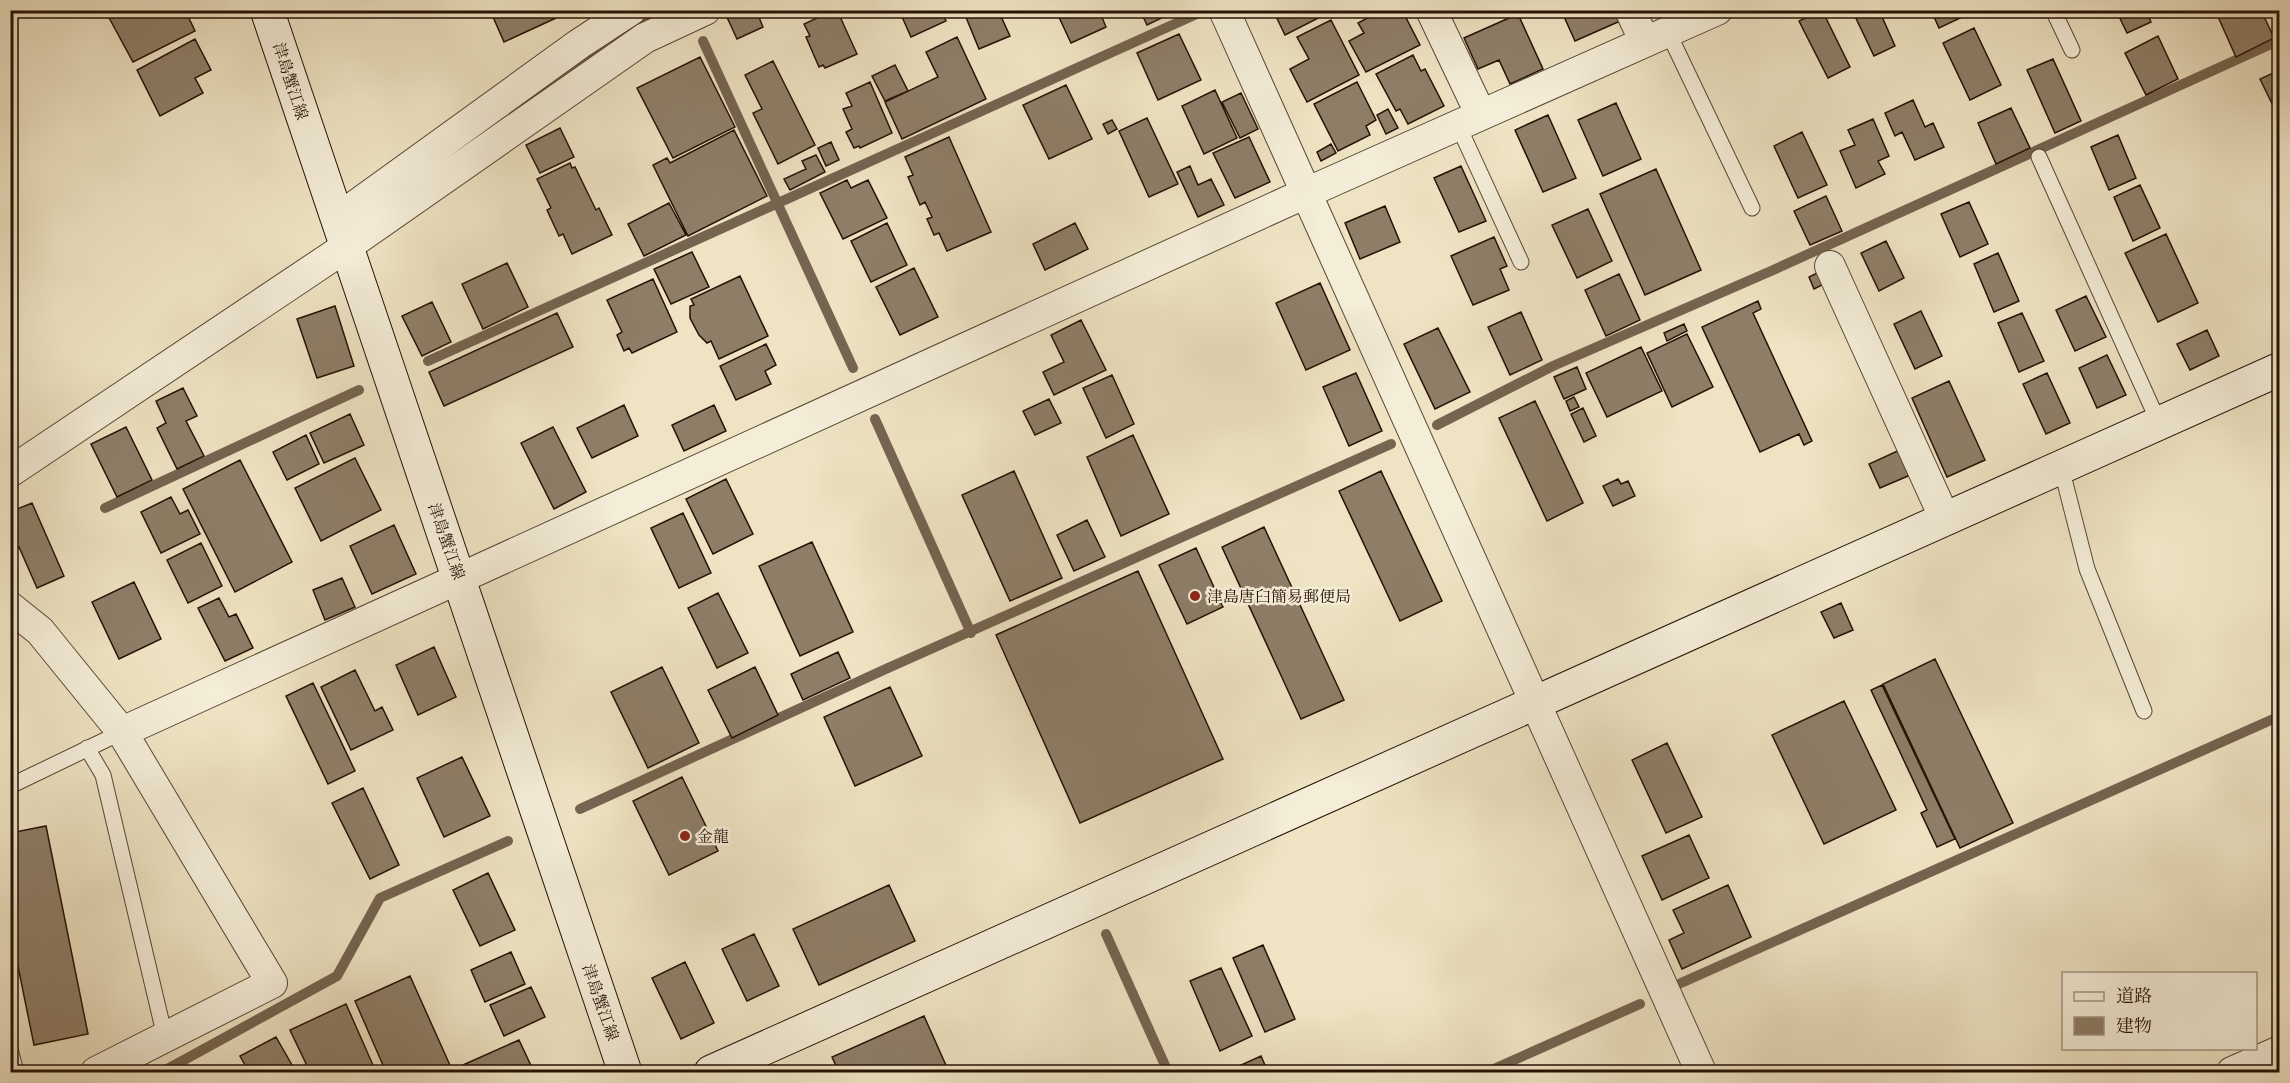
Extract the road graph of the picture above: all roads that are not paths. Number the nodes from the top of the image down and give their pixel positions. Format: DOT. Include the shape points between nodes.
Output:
graph roads {
  1 [pos="267,10"];
  2 [pos="631,10"];
  3 [pos="705,10"];
  4 [pos="1224,10"];
  5 [pos="1431,10"];
  6 [pos="1630,10"];
  7 [pos="1717,10"];
  8 [pos="2053,10"];
  9 [pos="1657,37"];
  10 [pos="2072,50"];
  11 [pos="1469,120"];
  12 [pos="2039,158"];
  13 [pos="1306,193"];
  14 [pos="1752,208"];
  15 [pos="342,233"];
  16 [pos="1521,262"];
  17 [pos="1830,266"];
  18 [pos="2280,369"];
  19 [pos="2159,423"];
  20 [pos="2061,467"];
  21 [pos="10,472"];
  22 [pos="1945,519"];
  23 [pos="460,579"];
  24 [pos="10,607"];
  25 [pos="1536,702"];
  26 [pos="2144,711"];
  27 [pos="122,732"];
  28 [pos="87,748"];
  29 [pos="10,786"];
  30 [pos="165,1037"];
  31 [pos="10,1049"];
  32 [pos="2280,1051"];
  33 [pos="16,1072"];
  34 [pos="96,1072"];
  35 [pos="625,1072"];
  36 [pos="711,1072"];
  37 [pos="1701,1072"];
  38 [pos="2232,1072"];
  1 -- 15 [label="street, 津島蟹江線"];
  2 -- 15 [label="street" via="579,44"];
  3 -- 15 [label="street" via="645,38"];
  4 -- 13 [label="street"];
  5 -- 11 [label="street"];
  6 -- 9 [label="street"];
  7 -- 9 [label="street"];
  8 -- 10 [label="lane"];
  9 -- 11 [label="street"];
  9 -- 14 [label="lane"];
  11 -- 13 [label="street"];
  11 -- 16 [label="lane"];
  12 -- 19 [label="lane"];
  13 -- 23 [label="street"];
  13 -- 25 [label="street"];
  15 -- 21 [label="street"];
  15 -- 23 [label="street, 津島蟹江線"];
  17 -- 22 [label="street"];
  18 -- 19 [label="street"];
  19 -- 20 [label="street"];
  20 -- 22 [label="street"];
  20 -- 26 [label="lane" via="2087,569"];
  22 -- 25 [label="street"];
  23 -- 27 [label="street"];
  23 -- 35 [label="street, 津島蟹江線"];
  24 -- 27 [label="street" via="40,631"];
  25 -- 36 [label="street"];
  25 -- 37 [label="street"];
  27 -- 28 [label="lane"];
  27 -- 30 [label="street" via="272,983"];
  28 -- 29 [label="lane"];
  28 -- 30 [label="lane" via="103,776"];
  30 -- 34 [label="street"];
  31 -- 33 [label="lane"];
  32 -- 38 [label="street"];
}
